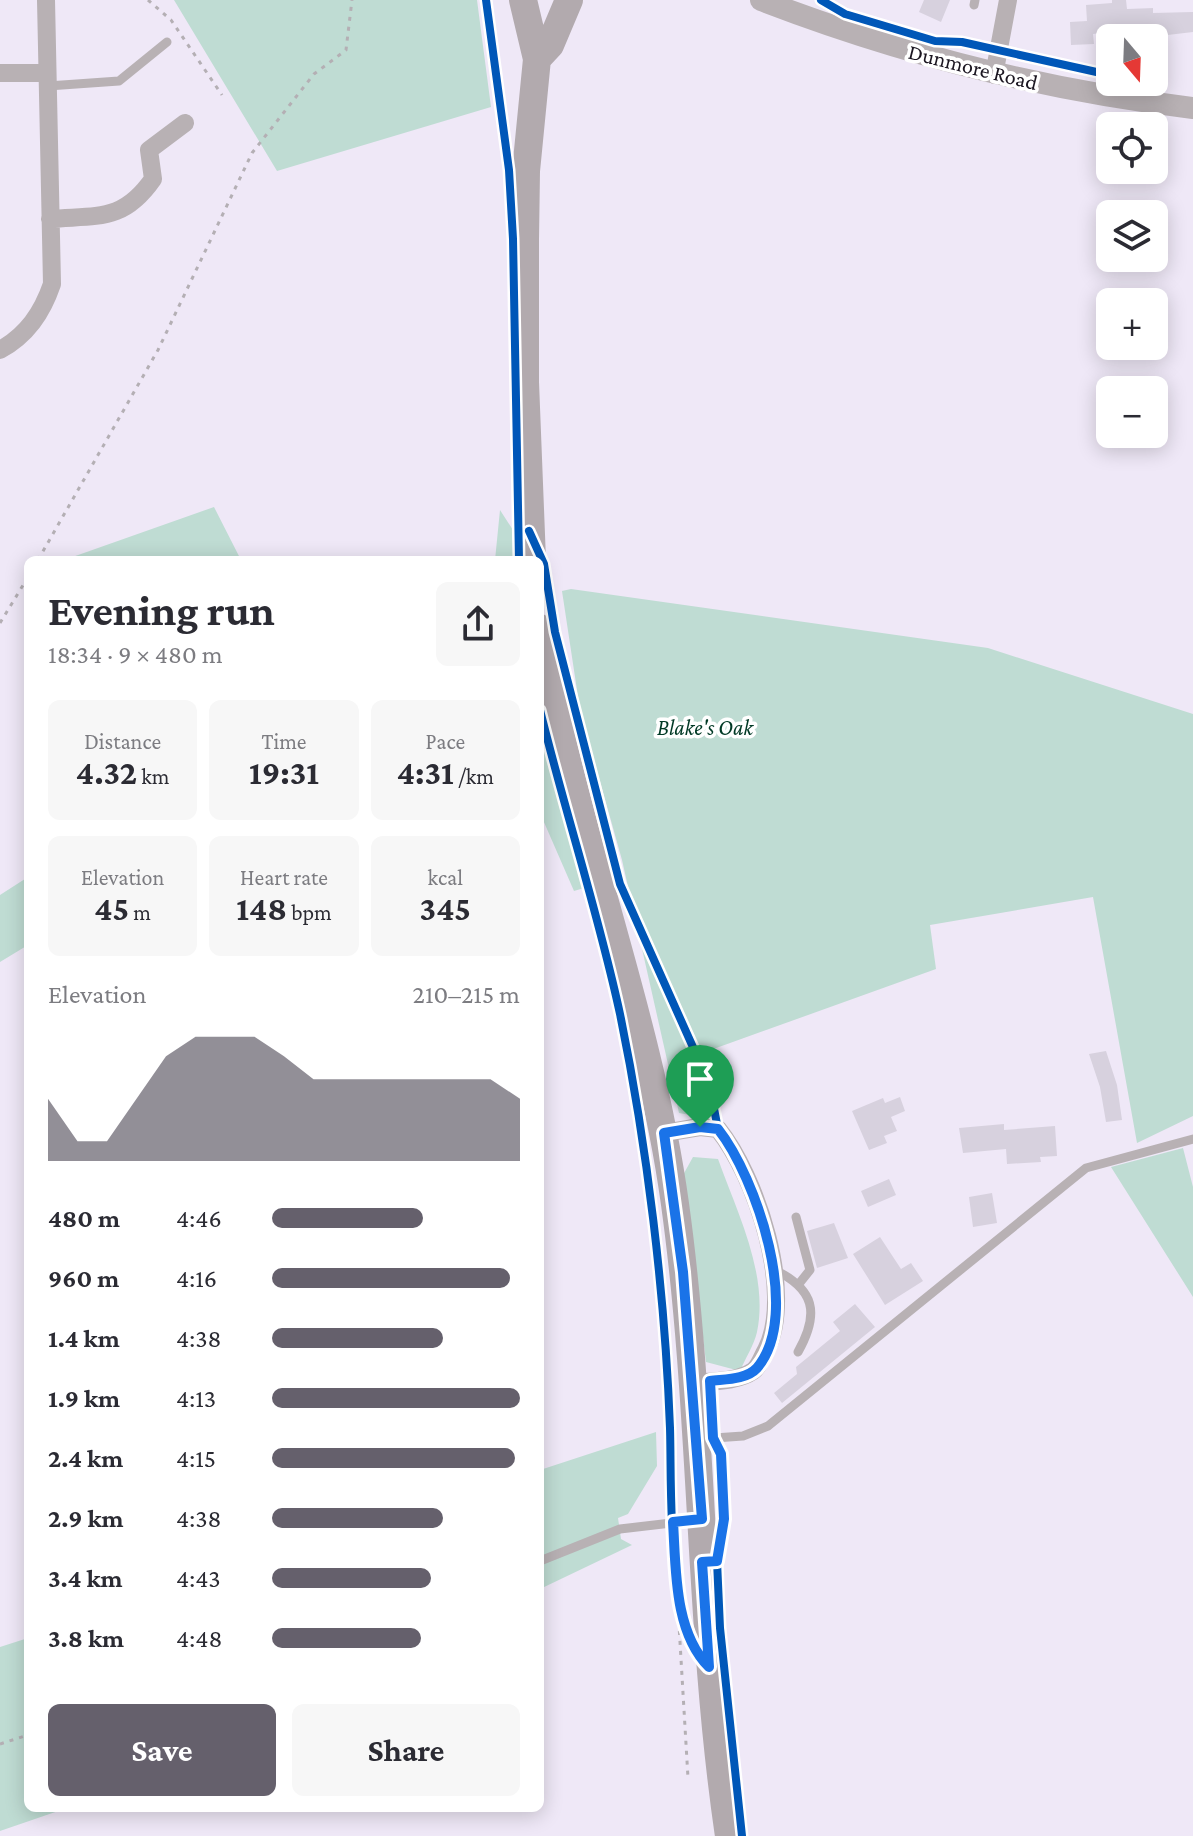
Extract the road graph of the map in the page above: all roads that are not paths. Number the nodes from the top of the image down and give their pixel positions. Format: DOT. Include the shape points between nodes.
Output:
graph roads {
  1 [pos="46,0"];
  2 [pos="523,0"];
  3 [pos="569,0"];
  4 [pos="761,0"];
  5 [pos="1008,0"];
  6 [pos="167,42"];
  7 [pos="537,59"];
  8 [pos="0,73"];
  9 [pos="994,75"];
  10 [pos="48,79"];
  11 [pos="1193,108"];
  12 [pos="185,123"];
  13 [pos="50,219"];
  14 [pos="0,350"];
  15 [pos="532,556"];
  16 [pos="544,646"];
  17 [pos="664,1133"];
  18 [pos="1193,1139"];
  19 [pos="796,1217"];
  20 [pos="773,1269"];
  21 [pos="798,1285"];
  22 [pos="798,1352"];
  23 [pos="693,1383"];
  24 [pos="696,1439"];
  25 [pos="702,1519"];
  26 [pos="544,1559"];
  27 [pos="729,1836"];
  1 -- 10 [label="street"];
  2 -- 7 [label="main road"];
  3 -- 7 [label="main road" via="550,45"];
  4 -- 9 [label="street, Dunmore Road" via="901,50"];
  5 -- 9 [label="street"];
  6 -- 10 [label="lane" via="119,81"];
  7 -- 15 [label="main road" via="526,184 525,382"];
  8 -- 10 [label="street"];
  9 -- 11 [label="street, Dunmore Road" via="1120,100"];
  10 -- 13 [label="street"];
  12 -- 13 [label="street" via="149,150 153,179 137,202 115,213"];
  13 -- 14 [label="street" via="52,284 42,312"];
  16 -- 17 [label="main road"];
  17 -- 20 [label="street" via="718,1129 743,1168"];
  17 -- 23 [label="main road"];
  18 -- 24 [label="lane" via="1086,1168 768,1426 743,1436"];
  19 -- 21 [label="lane" via="810,1270"];
  20 -- 21 [label="lane"];
  20 -- 23 [label="street" via="776,1312 771,1340 756,1370 739,1378"];
  21 -- 22 [label="lane" via="812,1316"];
  23 -- 24 [label="main road"];
  24 -- 25 [label="main road"];
  25 -- 26 [label="lane" via="620,1529"];
  25 -- 27 [label="main road" via="709,1667"];
}
